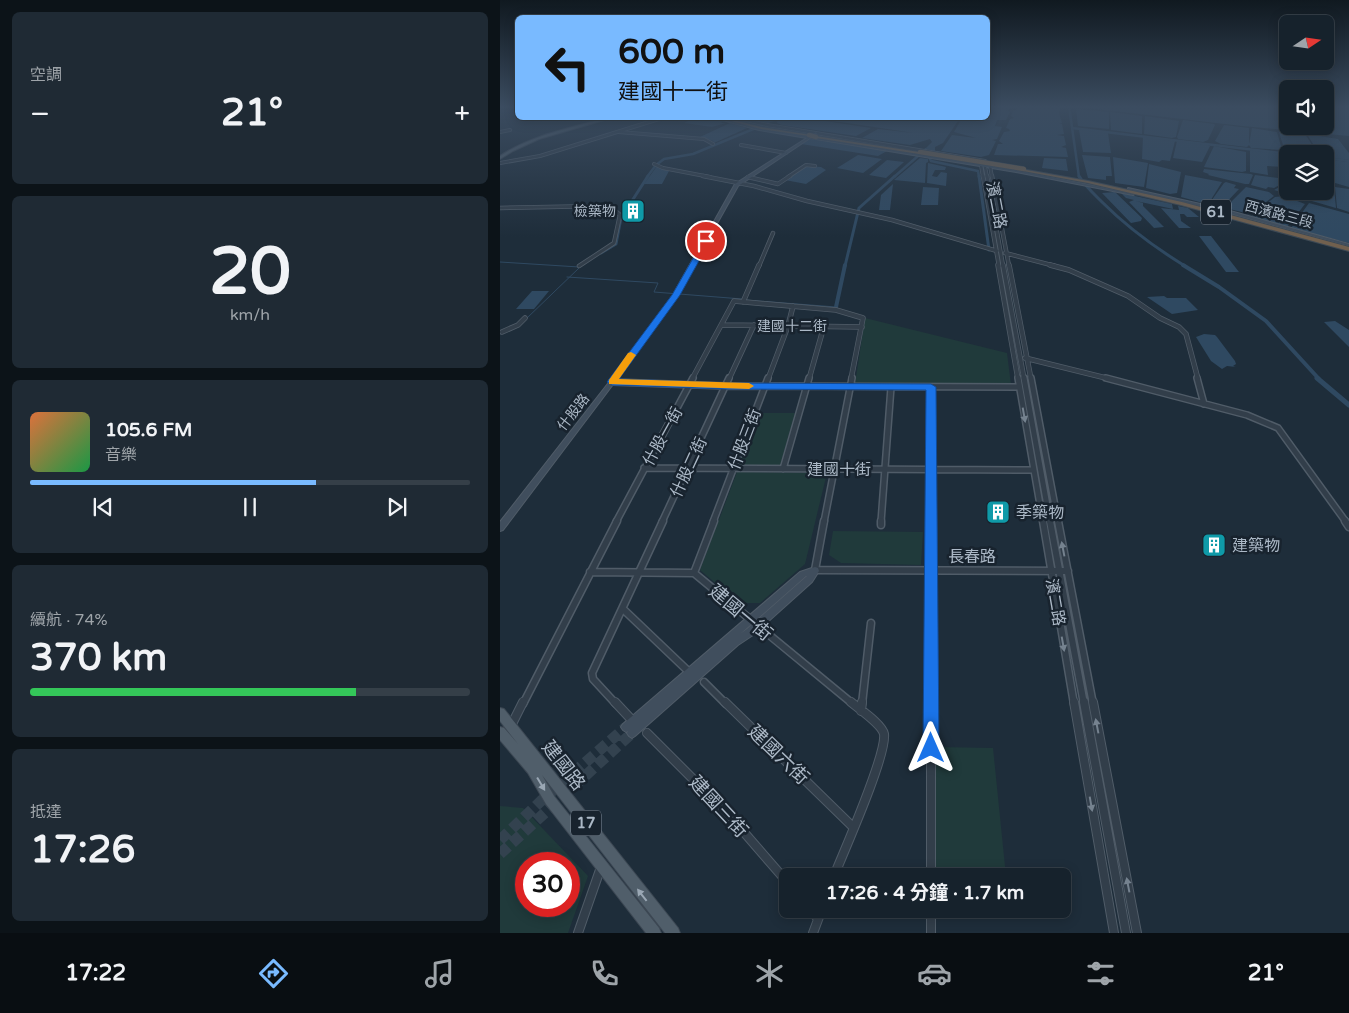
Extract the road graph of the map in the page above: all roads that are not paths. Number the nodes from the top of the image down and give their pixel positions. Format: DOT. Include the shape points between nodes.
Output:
graph roads {
  1 [pos="514,150"];
  2 [pos="550,150"];
  3 [pos="559,150"];
  4 [pos="767,150"];
  5 [pos="791,150"];
  6 [pos="905,150"];
  7 [pos="920,152"];
  8 [pos="786,153"];
  9 [pos="937,154"];
  10 [pos="500,160"];
  11 [pos="656,164"];
  12 [pos="985,165"];
  13 [pos="815,166"];
  14 [pos="748,177"];
  15 [pos="1075,179"];
  16 [pos="1087,182"];
  17 [pos="738,184"];
  18 [pos="1133,190"];
  19 [pos="1170,199"];
  20 [pos="500,208"];
  21 [pos="773,233"];
  22 [pos="1349,248"];
  23 [pos="996,250"];
  24 [pos="578,266"];
  25 [pos="743,302"];
  26 [pos="793,306"];
  27 [pos="525,318"];
  28 [pos="722,325"];
  29 [pos="754,325"];
  30 [pos="788,326"];
  31 [pos="824,326"];
  32 [pos="862,327"];
  33 [pos="502,332"];
  34 [pos="1021,358"];
  35 [pos="612,382"];
  36 [pos="690,384"];
  37 [pos="726,386"];
  38 [pos="765,386"];
  39 [pos="806,386"];
  40 [pos="850,386"];
  41 [pos="891,387"];
  42 [pos="931,387"];
  43 [pos="1019,388"];
  44 [pos="1204,404"];
  45 [pos="644,468"];
  46 [pos="687,469"];
  47 [pos="732,469"];
  48 [pos="783,469"];
  49 [pos="834,470"];
  50 [pos="885,470"];
  51 [pos="930,470"];
  52 [pos="1034,470"];
  53 [pos="881,525"];
  54 [pos="1349,527"];
  55 [pos="500,528"];
  56 [pos="816,570"];
  57 [pos="931,571"];
  58 [pos="1051,571"];
  59 [pos="1060,571"];
  60 [pos="1068,571"];
  61 [pos="590,572"];
  62 [pos="640,572"];
  63 [pos="694,573"];
  64 [pos="622,609"];
  65 [pos="753,622"];
  66 [pos="871,623"];
  67 [pos="686,670"];
  68 [pos="704,682"];
  69 [pos="861,711"];
  70 [pos="500,713"];
  71 [pos="630,718"];
  72 [pos="505,729"];
  73 [pos="629,730"];
  74 [pos="647,732"];
  75 [pos="853,827"];
  76 [pos="602,864"];
  77 [pos="837,868"];
  78 [pos="931,868"];
  79 [pos="779,873"];
  80 [pos="931,918"];
  81 [pos="818,919"];
  82 [pos="578,933"];
  83 [pos="654,933"];
  84 [pos="673,933"];
  85 [pos="813,933"];
  86 [pos="930,933"];
  87 [pos="1114,933"];
  88 [pos="1126,933"];
  89 [pos="1137,933"];
  1 -- 10 [label="main road"];
  2 -- 10 [label="street"];
  3 -- 10 [label="street" via="531,158"];
  4 -- 8 [label="street"];
  5 -- 8 [label="street, 什股路"];
  6 -- 7 [label="highway, 61"];
  7 -- 9 [label="street, bridge"];
  7 -- 9 [label="street, bridge"];
  7 -- 15 [label="highway, 61, bridge"];
  8 -- 14 [label="street, 什股路"];
  9 -- 12 [label="street"];
  11 -- 17 [label="street"];
  12 -- 15 [label="street"];
  12 -- 15 [label="street"];
  12 -- 23 [label="street"];
  13 -- 14 [label="street" via="806,165 778,184"];
  14 -- 17 [label="street, 什股路"];
  15 -- 16 [label="highway, 61"];
  16 -- 18 [label="street, 西濱路三段"];
  16 -- 19 [label="highway, 61"];
  16 -- 22 [label="street, 西濱路三段"];
  16 -- 22 [label="highway, 61"];
  17 -- 23 [label="street"];
  17 -- 35 [label="street, 什股路" via="676,295"];
  18 -- 19 [label="highway"];
  18 -- 22 [label="street, 西濱路三段" via="1222,210"];
  19 -- 22 [label="highway, 61"];
  20 -- 24 [label="street" via="598,206 617,211 620,214 614,243"];
  21 -- 25 [label="street"];
  23 -- 34 [label="street"];
  23 -- 44 [label="street" via="1084,276 1128,296 1179,327 1186,334"];
  25 -- 26 [label="street"];
  25 -- 28 [label="street, 什股一街" via="734,301"];
  26 -- 30 [label="street, 什股三街"];
  26 -- 32 [label="street" via="836,310 863,318"];
  27 -- 33 [label="street"];
  28 -- 29 [label="street, 建國十二街"];
  28 -- 36 [label="street, 什股一街"];
  29 -- 30 [label="street, 建國十二街"];
  29 -- 37 [label="street, 什股二街"];
  30 -- 31 [label="street, 建國十二街"];
  30 -- 38 [label="street, 什股三街"];
  31 -- 32 [label="street, 建國十二街"];
  31 -- 39 [label="street"];
  32 -- 40 [label="street"];
  34 -- 43 [label="street, 濱二路"];
  34 -- 44 [label="street"];
  34 -- 59 [label="street"];
  60 -- 34 [label="street, 濱二路, one-way"];
  35 -- 36 [label="street"];
  35 -- 55 [label="street, 什股路"];
  36 -- 37 [label="street"];
  36 -- 45 [label="street, 什股一街"];
  37 -- 38 [label="street"];
  37 -- 46 [label="street, 什股二街"];
  38 -- 39 [label="street"];
  38 -- 47 [label="street, 什股三街"];
  39 -- 40 [label="street"];
  39 -- 48 [label="street"];
  40 -- 41 [label="street"];
  40 -- 49 [label="street"];
  41 -- 42 [label="street"];
  41 -- 50 [label="street"];
  42 -- 43 [label="street"];
  42 -- 51 [label="street"];
  43 -- 52 [label="street, 濱二路, one-way"];
  44 -- 54 [label="street" via="1247,415 1278,428"];
  45 -- 46 [label="street, 建國十街"];
  45 -- 61 [label="street, 什股一街"];
  46 -- 47 [label="street, 建國十街"];
  46 -- 62 [label="street, 什股二街"];
  47 -- 48 [label="street, 建國十街"];
  47 -- 63 [label="street, 什股三街"];
  48 -- 49 [label="street, 建國十街"];
  49 -- 50 [label="street, 建國十街"];
  49 -- 56 [label="street"];
  50 -- 51 [label="street, 建國十街"];
  50 -- 53 [label="street"];
  51 -- 52 [label="street, 建國十街"];
  51 -- 57 [label="street"];
  52 -- 58 [label="street, 濱二路"];
  56 -- 57 [label="street, 長春路"];
  56 -- 65 [label="street" via="809,580"];
  57 -- 58 [label="street, 長春路"];
  57 -- 78 [label="street"];
  58 -- 59 [label="street, 長春路"];
  58 -- 87 [label="street, 濱二路, one-way"];
  59 -- 60 [label="street, 長春路"];
  59 -- 88 [label="street"];
  89 -- 60 [label="street, 濱二路, one-way"];
  61 -- 62 [label="street, 建國一街"];
  61 -- 72 [label="street"];
  62 -- 63 [label="street, 建國一街"];
  62 -- 64 [label="street, 什股二街"];
  63 -- 65 [label="street, 建國一街"];
  64 -- 67 [label="street"];
  64 -- 71 [label="street" via="592,674 593,679"];
  65 -- 69 [label="street, 建國一街"];
  65 -- 73 [label="street" via="734,642"];
  66 -- 69 [label="street"];
  68 -- 75 [label="street, 建國六街"];
  69 -- 75 [label="street, 建國一街" via="873,719 884,734 881,756"];
  70 -- 72 [label="main road, 建國路 / 17"];
  72 -- 76 [label="main road, 建國路 / 17, one-way" via="550,800"];
  84 -- 72 [label="main road, 建國路 / 17, one-way"];
  74 -- 79 [label="street, 建國三街" via="729,815"];
  75 -- 77 [label="street, 建國一街"];
  76 -- 82 [label="street"];
  76 -- 83 [label="main road, 建國路 / 17"];
  80 -- 86 [label="street"];
  81 -- 85 [label="street"];
}
